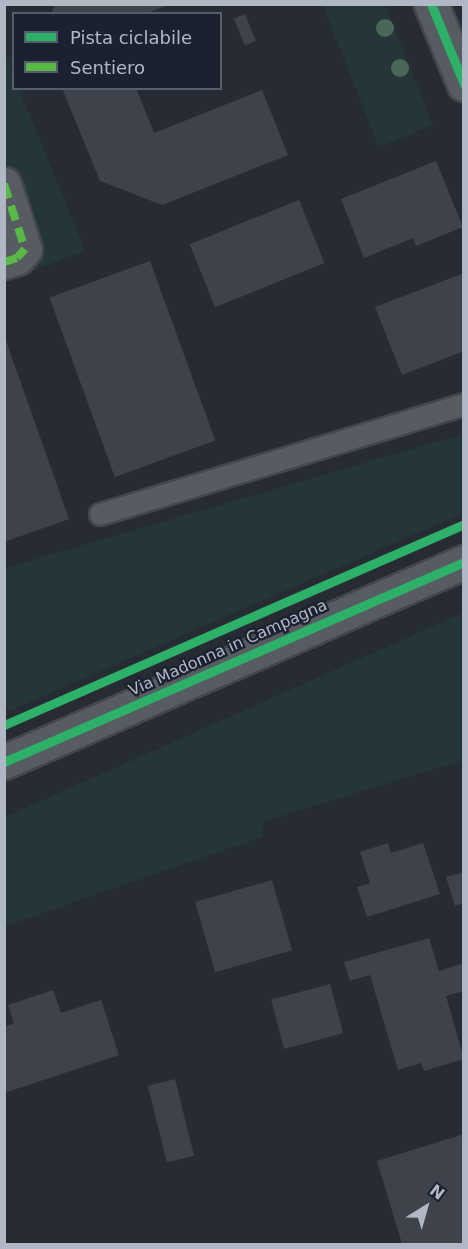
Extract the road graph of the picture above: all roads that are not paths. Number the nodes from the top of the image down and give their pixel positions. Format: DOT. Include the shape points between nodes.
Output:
graph roads {
  1 [pos="431,4"];
  2 [pos="464,84"];
  3 [pos="4,184"];
  4 [pos="4,262"];
  5 [pos="464,404"];
  6 [pos="100,514"];
  7 [pos="464,562"];
  8 [pos="4,762"];
  1 -- 2 [label="street"];
  3 -- 4 [label="street" via="25,249 17,258"];
  5 -- 6 [label="lane"];
  7 -- 8 [label="street, Via Madonna in Campagna"];
}
